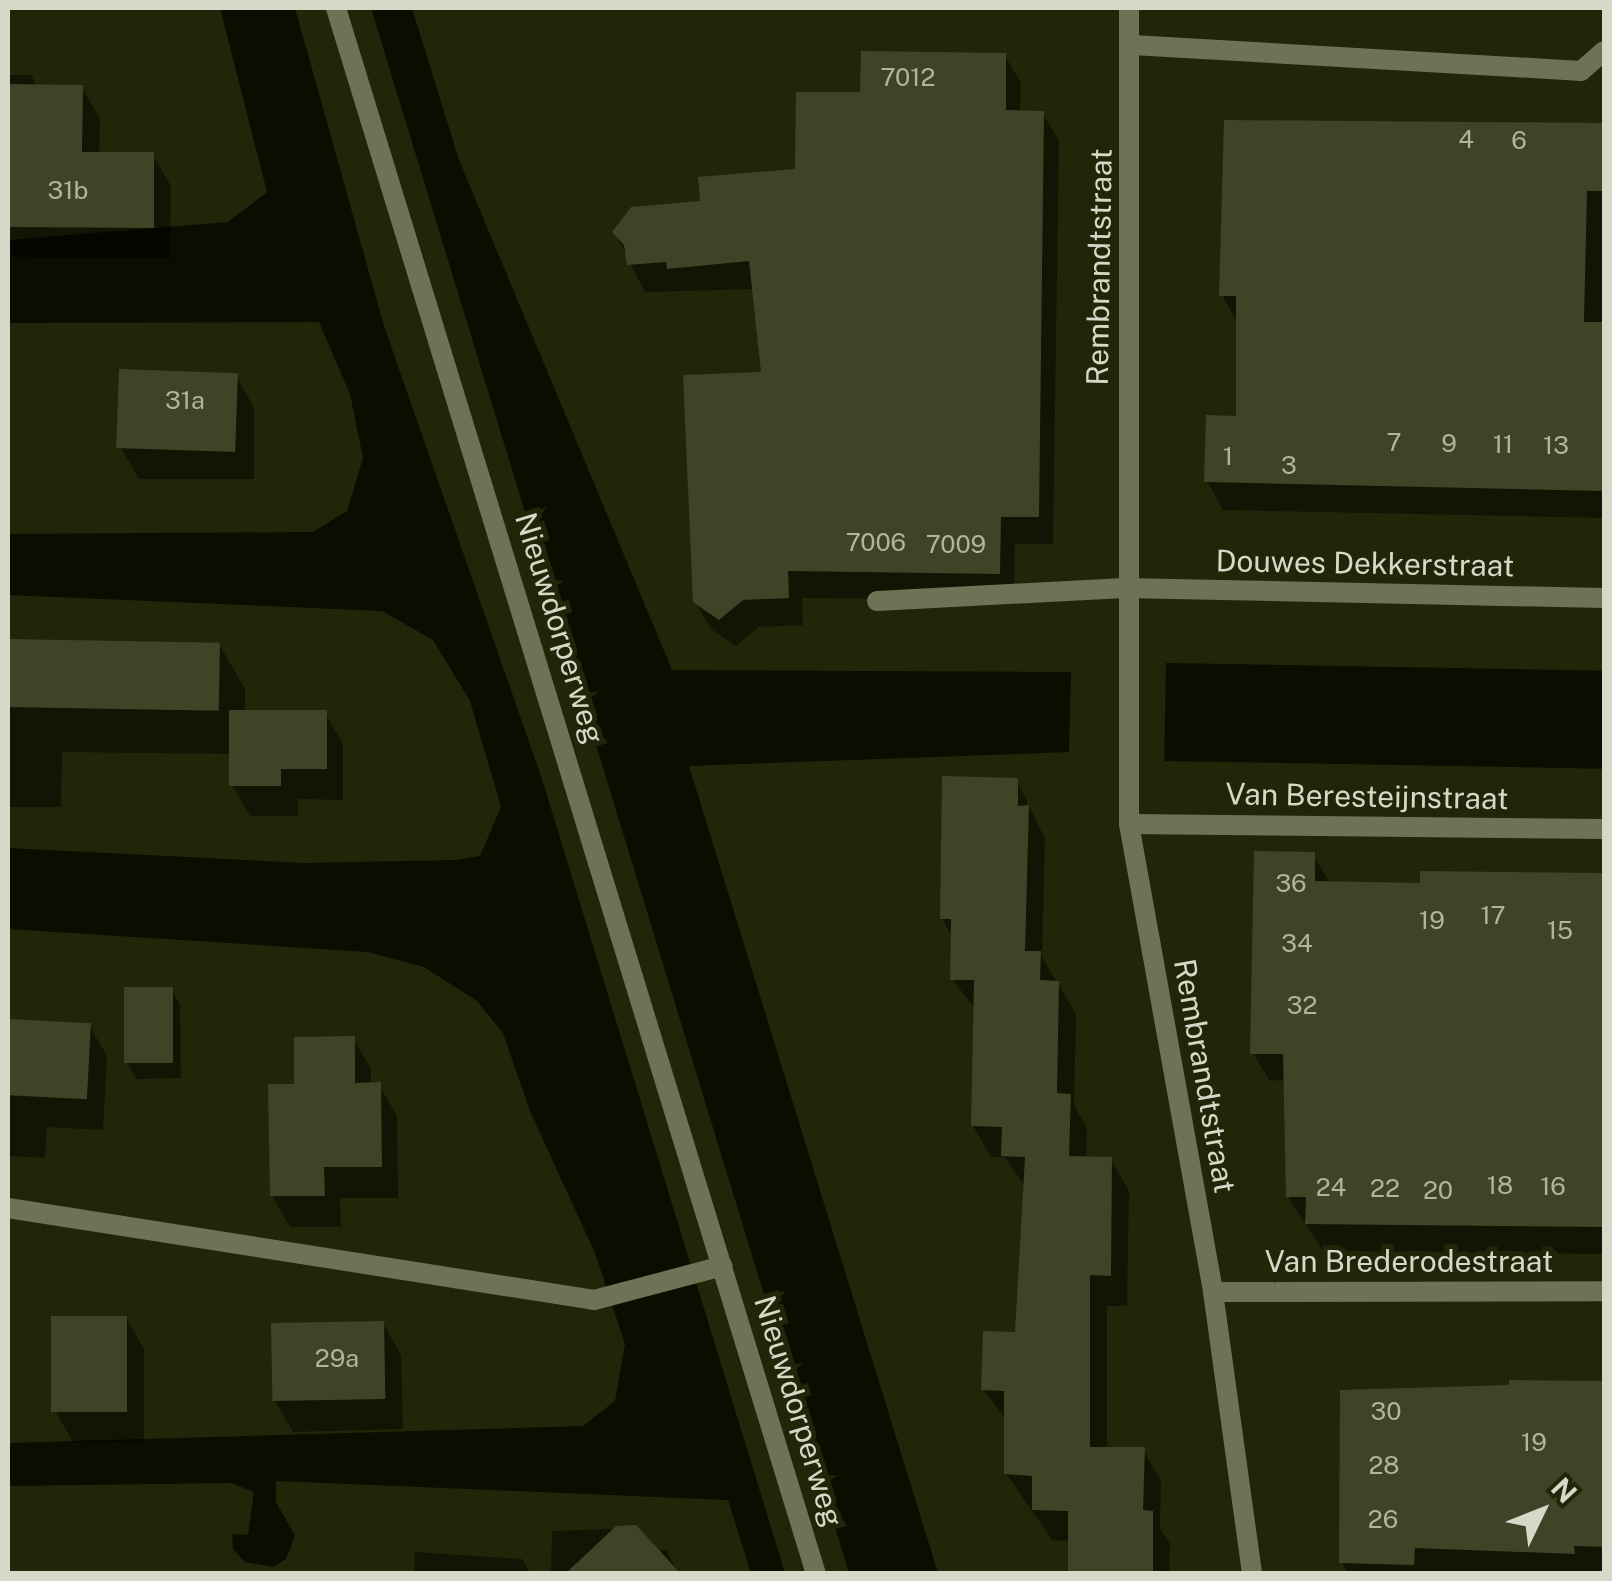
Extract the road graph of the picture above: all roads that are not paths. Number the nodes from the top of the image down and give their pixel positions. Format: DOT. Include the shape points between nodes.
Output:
graph roads {
  1 [pos="336,8"];
  2 [pos="1128,8"];
  3 [pos="1132,45"];
  4 [pos="1604,51"];
  5 [pos="1125,588"];
  6 [pos="1604,598"];
  7 [pos="878,601"];
  8 [pos="1129,824"];
  9 [pos="1604,828"];
  10 [pos="8,1208"];
  11 [pos="723,1266"];
  12 [pos="1604,1290"];
  13 [pos="1213,1292"];
  14 [pos="816,1574"];
  15 [pos="1252,1574"];
  1 -- 11 [label="street, Nieuwdorperweg"];
  2 -- 3 [label="street, Rembrandtstraat"];
  3 -- 4 [label="street" via="1582,72"];
  3 -- 5 [label="street, Rembrandtstraat"];
  5 -- 6 [label="street, Douwes Dekkerstraat"];
  5 -- 7 [label="street"];
  5 -- 8 [label="street, Rembrandtstraat"];
  8 -- 9 [label="street, Van Beresteijnstraat"];
  8 -- 13 [label="street, Rembrandtstraat"];
  10 -- 11 [label="street, Nieuwdorperweg" via="594,1300"];
  11 -- 14 [label="street, Nieuwdorperweg"];
  12 -- 13 [label="street, Van Brederodestraat"];
  13 -- 15 [label="street, Rembrandtstraat"];
}
